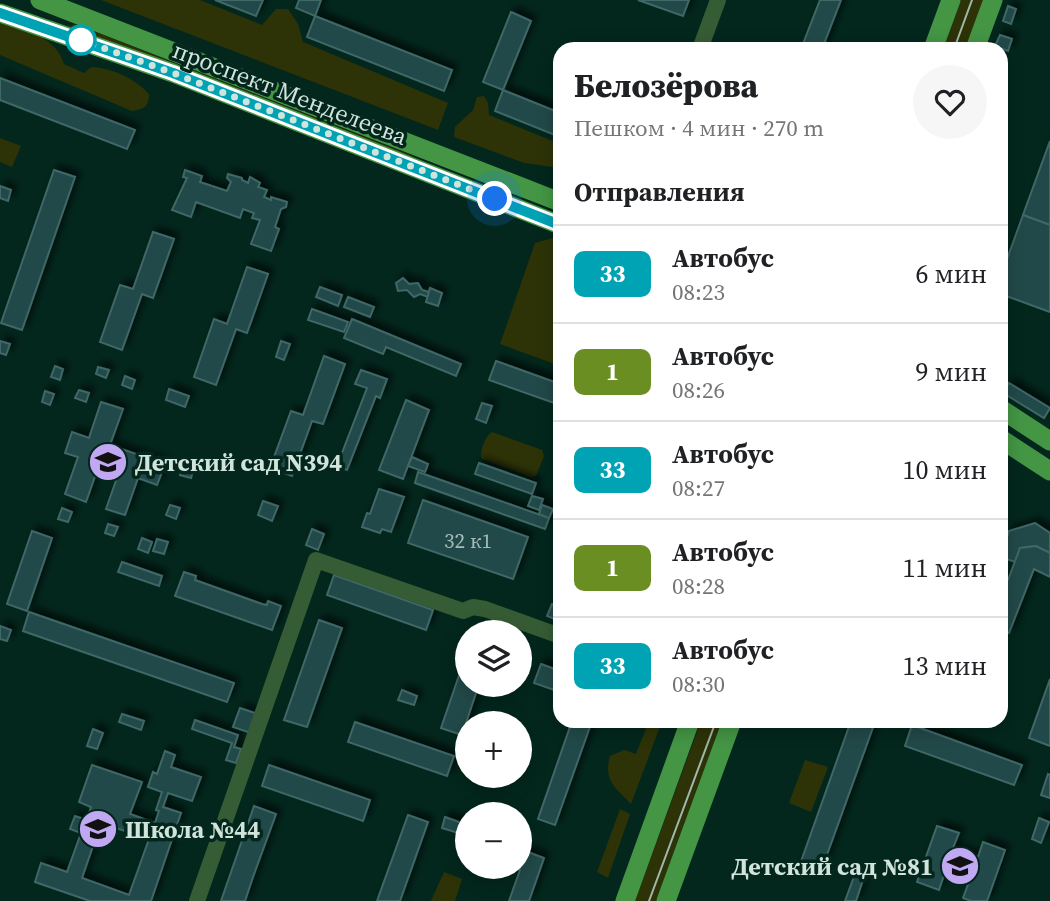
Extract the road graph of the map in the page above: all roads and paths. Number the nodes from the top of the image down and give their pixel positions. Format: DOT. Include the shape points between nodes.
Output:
graph roads {
  1 [pos="40,0"];
  2 [pos="718,0"];
  3 [pos="951,0"];
  4 [pos="993,0"];
  5 [pos="0,13"];
  6 [pos="703,42"];
  7 [pos="936,42"];
  8 [pos="978,42"];
  9 [pos="437,154"];
  10 [pos="430,173"];
  11 [pos="553,199"];
  12 [pos="553,222"];
  13 [pos="1008,414"];
  14 [pos="1050,441"];
  15 [pos="1008,444"];
  16 [pos="1050,471"];
  17 [pos="553,633"];
  18 [pos="687,728"];
  19 [pos="729,728"];
  20 [pos="197,901"];
  21 [pos="625,901"];
  22 [pos="666,901"];
  1 -- 9 [label="main road, проспект Менделеева"];
  2 -- 6 [label="street"];
  3 -- 7 [label="main road"];
  4 -- 8 [label="main road"];
  5 -- 10 [label="main road, проспект Менделеева" via="173,73"];
  9 -- 10 [label="main road"];
  9 -- 11 [label="main road, проспект Менделеева"];
  10 -- 12 [label="main road, проспект Менделеева"];
  13 -- 14 [label="main road"];
  15 -- 16 [label="main road"];
  17 -- 20 [label="street" via="485,609 463,611 316,560"];
  18 -- 21 [label="main road"];
  19 -- 22 [label="main road"];
}
